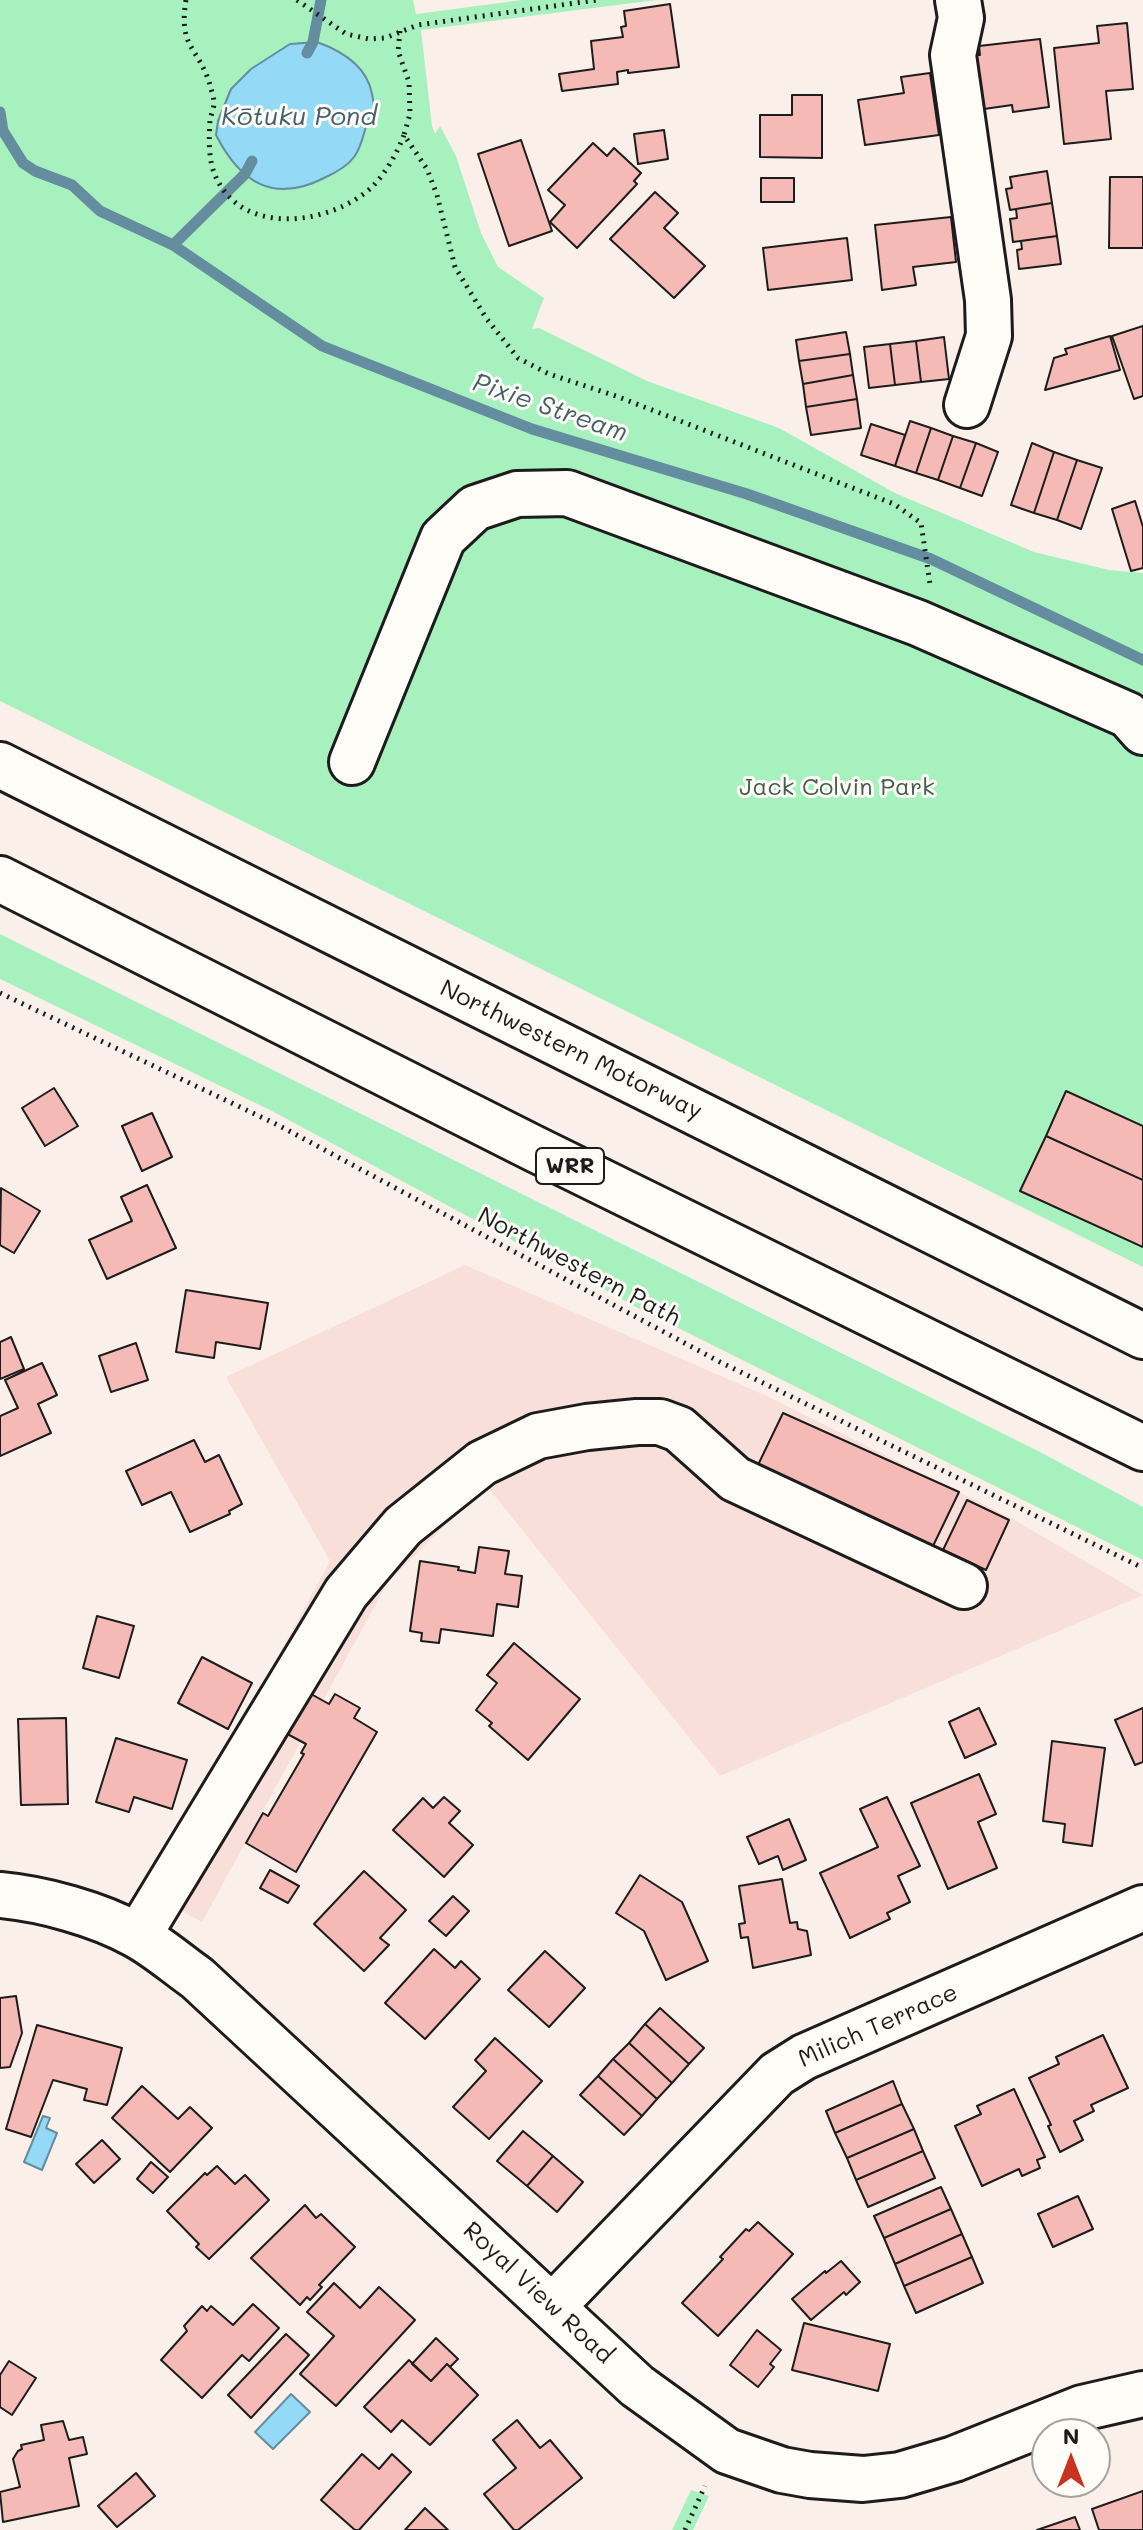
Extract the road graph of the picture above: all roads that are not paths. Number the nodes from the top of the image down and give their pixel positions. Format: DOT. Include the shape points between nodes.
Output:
graph roads {
  1 [pos="958,0"];
  2 [pos="967,405"];
  3 [pos="1143,732"];
  4 [pos="352,762"];
  5 [pos="0,765"];
  6 [pos="0,879"];
  7 [pos="1143,1336"];
  8 [pos="1143,1448"];
  9 [pos="964,1586"];
  10 [pos="0,1895"];
  11 [pos="1143,1908"];
  12 [pos="138,1936"];
  13 [pos="553,2306"];
  14 [pos="1143,2394"];
  1 -- 2 [label="main road" via="961,18 953,55 989,336"];
  3 -- 4 [label="main road" via="1128,715 918,623 567,493 517,494 475,508 443,538"];
  5 -- 7 [label="main road, Northwestern Motorway"];
  6 -- 8 [label="main road, WRR"];
  9 -- 12 [label="main road" via="735,1479 685,1432 667,1424 624,1423 538,1436 462,1477 403,1526 360,1574"];
  10 -- 12 [label="main road, Royal View Road" via="50,1903"];
  11 -- 13 [label="main road, Milich Terrace" via="804,2057 777,2074"];
  12 -- 13 [label="main road, Royal View Road" via="204,1984"];
  13 -- 14 [label="main road, Royal View Road" via="637,2386 727,2451 810,2475 900,2475 1082,2408"];
}
